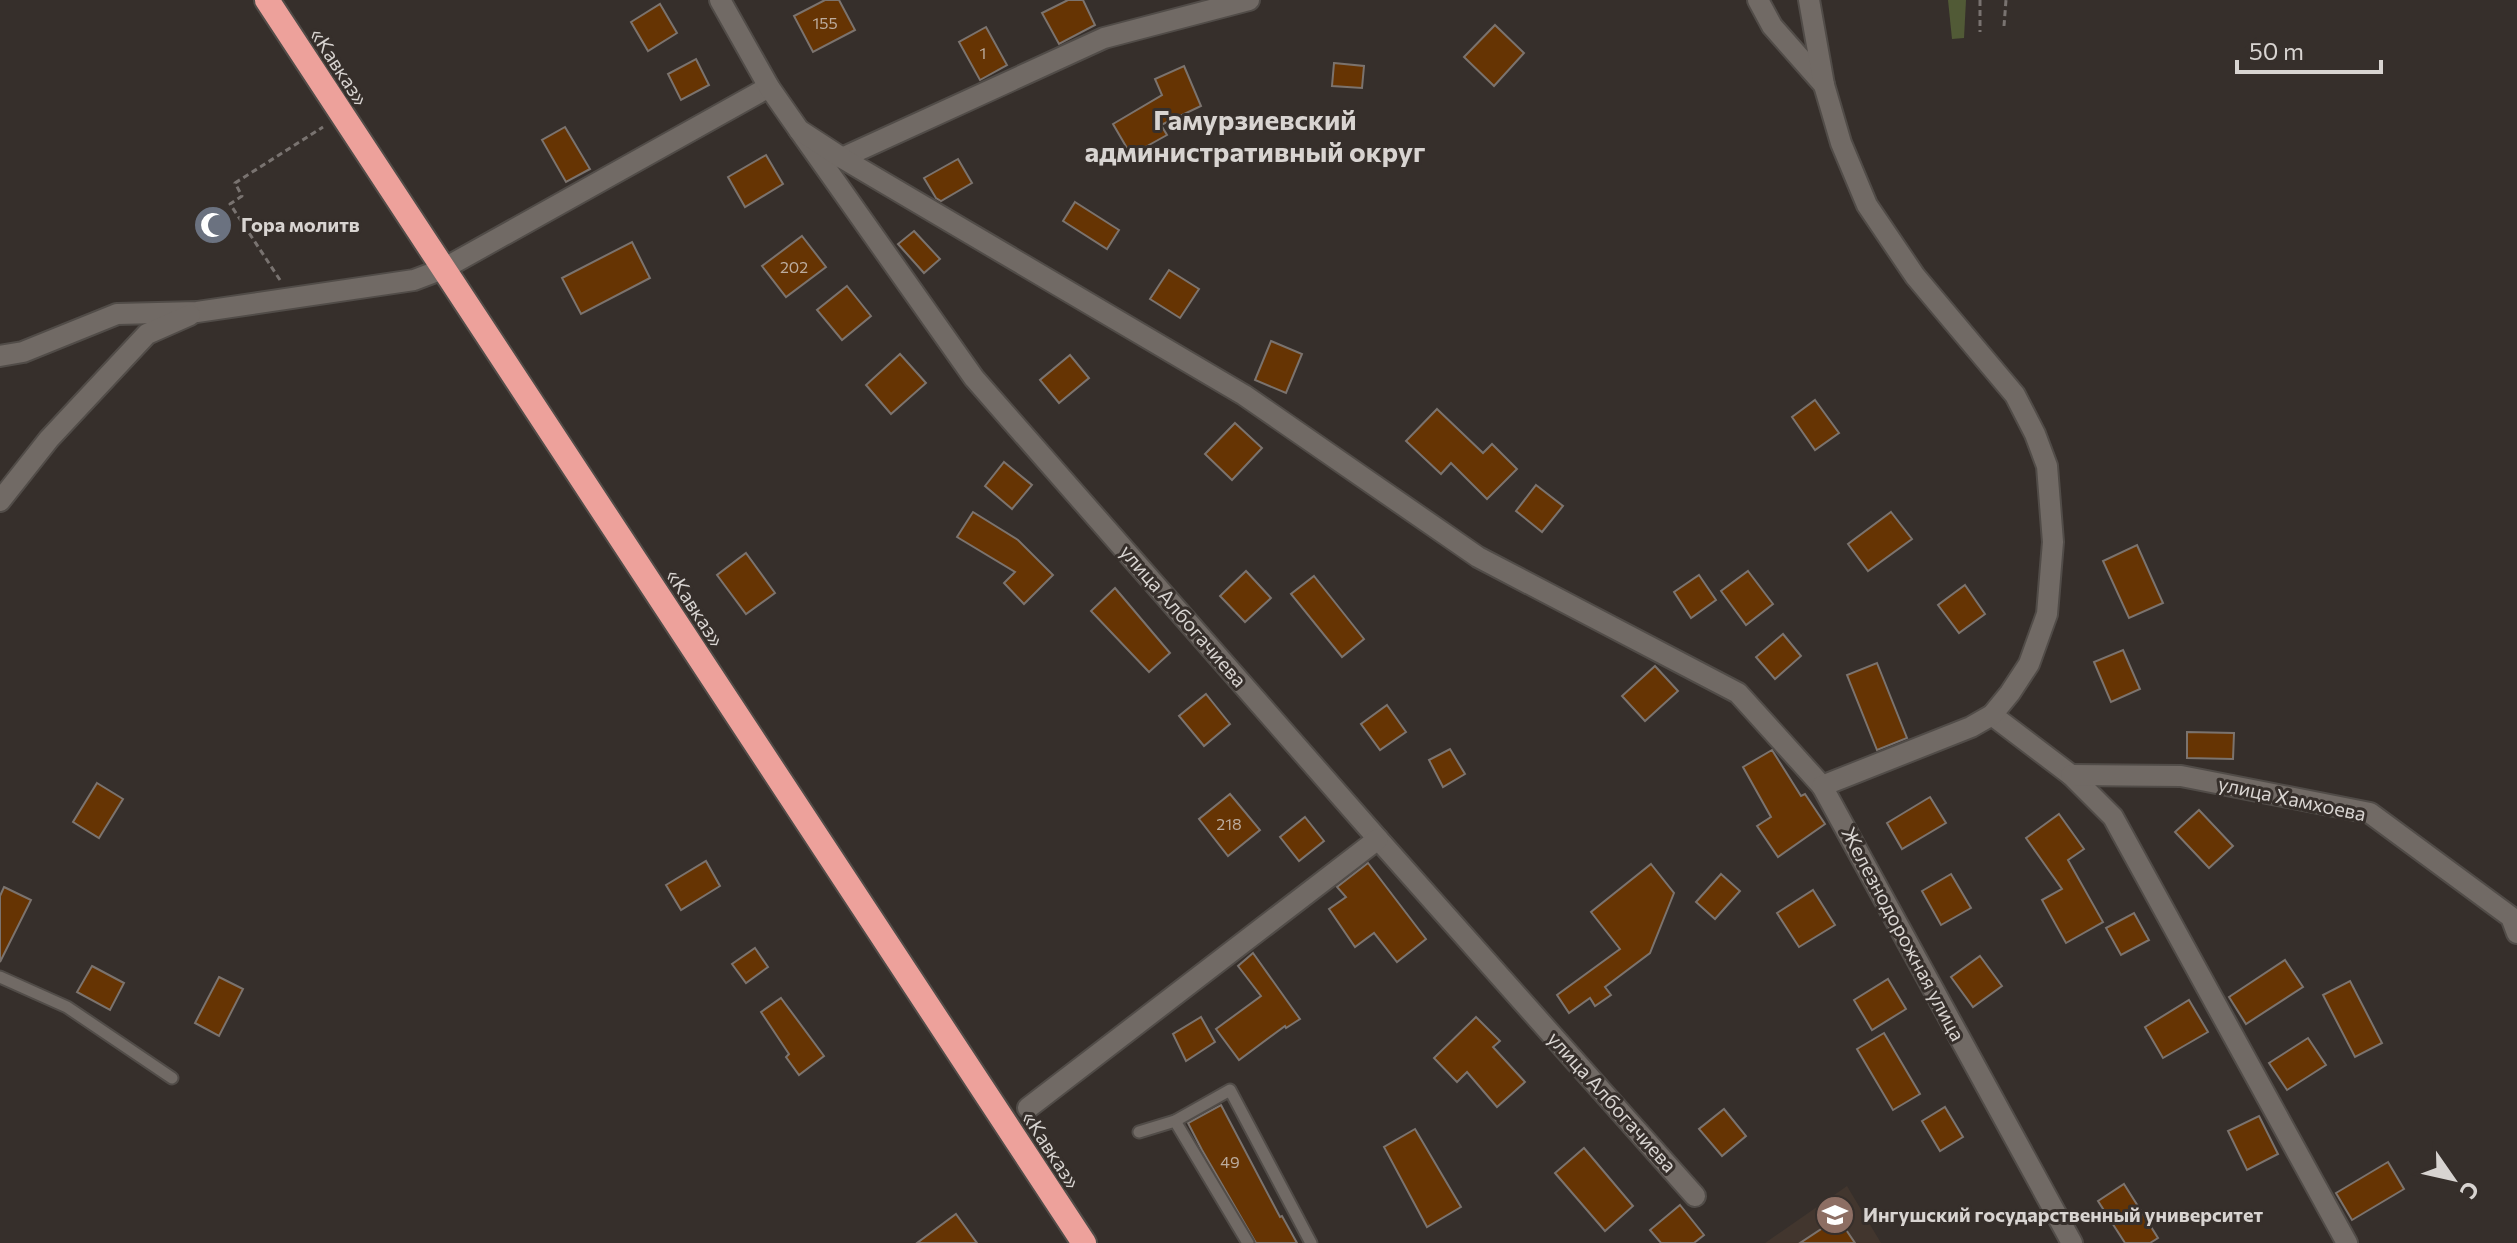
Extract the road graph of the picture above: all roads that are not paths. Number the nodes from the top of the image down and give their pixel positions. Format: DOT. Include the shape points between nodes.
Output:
graph roads {
  1 [pos="267,0"];
  2 [pos="720,0"];
  3 [pos="1249,0"];
  4 [pos="1758,0"];
  5 [pos="1809,0"];
  6 [pos="1824,85"];
  7 [pos="769,87"];
  8 [pos="799,130"];
  9 [pos="842,158"];
  10 [pos="443,269"];
  11 [pos="197,312"];
  12 [pos="0,356"];
  13 [pos="0,501"];
  14 [pos="1992,715"];
  15 [pos="2071,775"];
  16 [pos="1822,786"];
  17 [pos="1378,839"];
  18 [pos="2517,933"];
  19 [pos="0,977"];
  20 [pos="172,1078"];
  21 [pos="1028,1108"];
  22 [pos="1175,1121"];
  23 [pos="1139,1132"];
  24 [pos="1695,1196"];
  25 [pos="1084,1243"];
  26 [pos="1248,1243"];
  27 [pos="1311,1243"];
  28 [pos="2072,1243"];
  29 [pos="2347,1243"];
  1 -- 10 [label="highway, «Кавказ»"];
  2 -- 7 [label="street, улица Албогачиева"];
  3 -- 9 [label="street" via="1104,38"];
  4 -- 6 [label="street" via="1772,26"];
  5 -- 6 [label="street"];
  6 -- 14 [label="street" via="1867,205 1915,276 2015,395 2047,466 2053,542 2047,614 2029,664"];
  7 -- 8 [label="street, улица Албогачиева"];
  7 -- 10 [label="street"];
  8 -- 9 [label="street, Железнодорожная улица"];
  8 -- 17 [label="street, улица Албогачиева" via="974,378"];
  9 -- 16 [label="street, Железнодорожная улица" via="1244,395 1478,557 1738,693"];
  10 -- 11 [label="street" via="414,280"];
  10 -- 25 [label="highway, «Кавказ»"];
  11 -- 12 [label="street" via="117,314 23,352"];
  11 -- 13 [label="street" via="147,334 49,439"];
  14 -- 15 [label="street"];
  14 -- 16 [label="street"];
  15 -- 18 [label="street, улица Хамхоева" via="2181,776 2370,813 2511,917"];
  15 -- 29 [label="street" via="2113,817"];
  16 -- 28 [label="street, Железнодорожная улица"];
  17 -- 21 [label="street"];
  17 -- 24 [label="street, улица Албогачиева"];
  19 -- 20 [label="lane" via="67,1007"];
  22 -- 23 [label="lane"];
  22 -- 26 [label="lane"];
  22 -- 27 [label="lane" via="1230,1090"];
}
